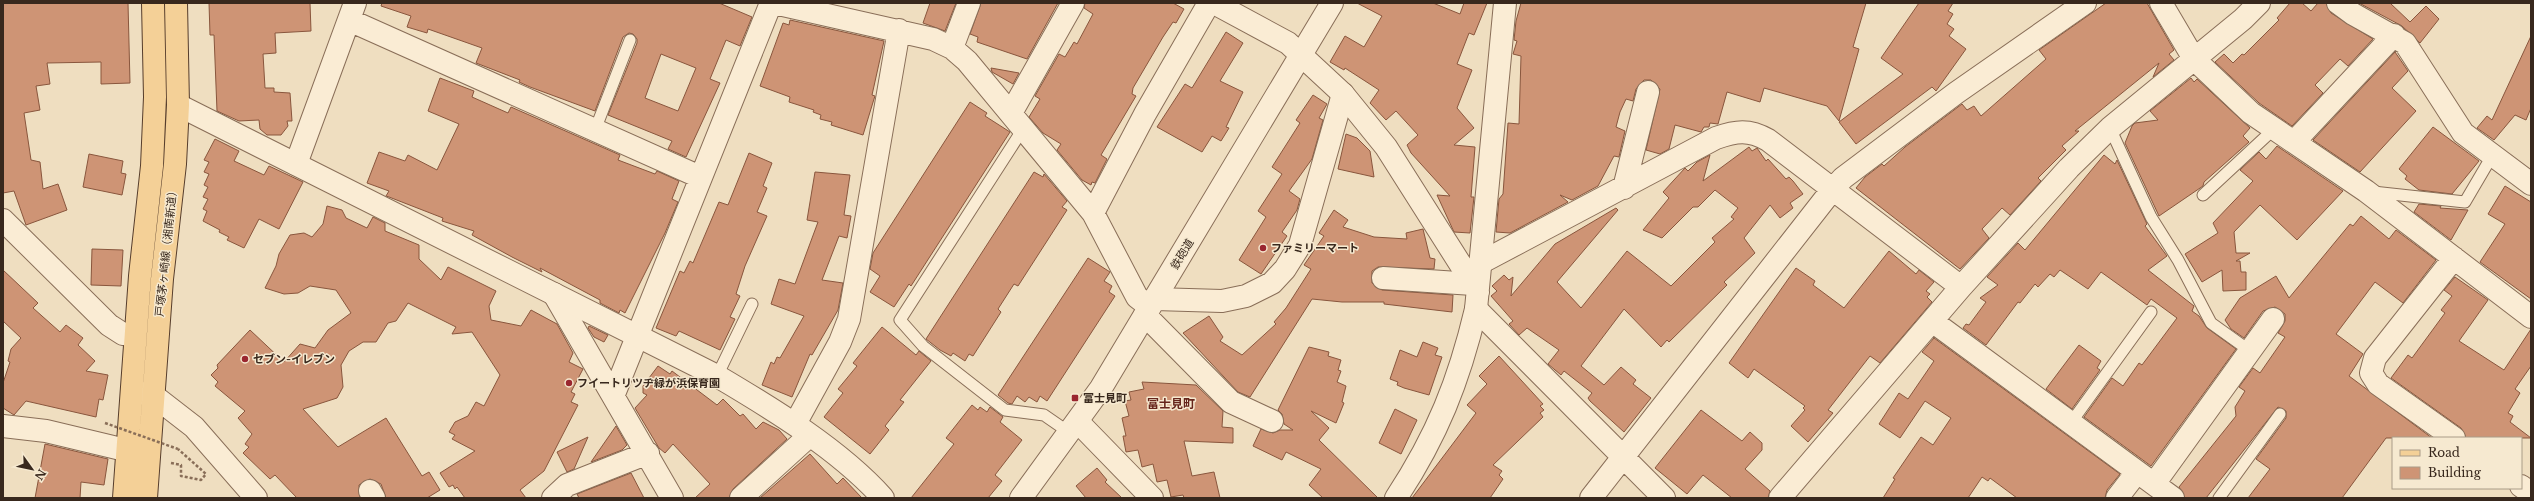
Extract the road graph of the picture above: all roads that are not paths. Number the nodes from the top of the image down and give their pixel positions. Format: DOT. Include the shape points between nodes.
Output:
graph roads {
  1 [pos="153,3"];
  2 [pos="176,3"];
  3 [pos="771,3"];
  4 [pos="774,3"];
  5 [pos="968,3"];
  6 [pos="1074,3"];
  7 [pos="1209,3"];
  8 [pos="1214,3"];
  9 [pos="1332,3"];
  10 [pos="1505,3"];
  11 [pos="2084,3"];
  12 [pos="2161,3"];
  13 [pos="2259,3"];
  14 [pos="2338,3"];
  15 [pos="352,12"];
  16 [pos="899,30"];
  17 [pos="2394,35"];
  18 [pos="630,40"];
  19 [pos="952,48"];
  20 [pos="1301,55"];
  21 [pos="2194,59"];
  22 [pos="1648,92"];
  23 [pos="1343,94"];
  24 [pos="178,105"];
  25 [pos="1017,121"];
  26 [pos="2110,128"];
  27 [pos="2274,129"];
  28 [pos="595,130"];
  29 [pos="2294,142"];
  30 [pos="2492,156"];
  31 [pos="296,164"];
  32 [pos="700,177"];
  33 [pos="2531,184"];
  34 [pos="1624,188"];
  35 [pos="1832,190"];
  36 [pos="2366,191"];
  37 [pos="2203,195"];
  38 [pos="1093,213"];
  39 [pos="3,220"];
  40 [pos="2454,258"];
  41 [pos="1482,262"];
  42 [pos="1383,278"];
  43 [pos="1961,287"];
  44 [pos="554,294"];
  45 [pos="1476,295"];
  46 [pos="752,304"];
  47 [pos="1150,307"];
  48 [pos="2152,312"];
  49 [pos="2531,317"];
  50 [pos="2273,319"];
  51 [pos="1932,321"];
  52 [pos="135,335"];
  53 [pos="638,335"];
  54 [pos="2250,350"];
  55 [pos="717,376"];
  56 [pos="133,391"];
  57 [pos="614,394"];
  58 [pos="154,396"];
  59 [pos="2280,414"];
  60 [pos="1272,421"];
  61 [pos="2070,424"];
  62 [pos="3,426"];
  63 [pos="1074,427"];
  64 [pos="802,430"];
  65 [pos="2453,437"];
  66 [pos="128,449"];
  67 [pos="151,452"];
  68 [pos="648,453"];
  69 [pos="1623,459"];
  70 [pos="2145,478"];
  71 [pos="2522,487"];
  72 [pos="2531,493"];
  73 [pos="878,496"];
  74 [pos="124,498"];
  75 [pos="146,498"];
  76 [pos="256,498"];
  77 [pos="553,498"];
  78 [pos="672,498"];
  79 [pos="741,498"];
  80 [pos="1021,498"];
  81 [pos="1152,498"];
  82 [pos="1396,498"];
  83 [pos="1591,498"];
  84 [pos="1664,498"];
  85 [pos="1780,498"];
  86 [pos="2117,498"];
  87 [pos="2173,498"];
  88 [pos="2219,498"];
  1 -- 52 [label="main road, 戸塚茅ヶ崎線（湘南新道）" via="155,97 152,166"];
  2 -- 24 [label="main road, 戸塚茅ヶ崎線（湘南新道）"];
  3 -- 32 [label="street"];
  4 -- 16 [label="street"];
  5 -- 19 [label="street"];
  6 -- 25 [label="street"];
  7 -- 38 [label="street" via="1145,114"];
  8 -- 20 [label="street" via="1288,43"];
  9 -- 20 [label="street, 鉄砲道"];
  10 -- 41 [label="street"];
  11 -- 35 [label="street" via="1956,93 1843,178"];
  12 -- 21 [label="street"];
  13 -- 21 [label="street"];
  14 -- 17 [label="street" via="2353,14"];
  15 -- 28 [label="street"];
  15 -- 31 [label="street"];
  16 -- 19 [label="street" via="933,39"];
  16 -- 64 [label="street" via="849,319"];
  17 -- 29 [label="street"];
  17 -- 30 [label="street" via="2405,43 2463,133"];
  18 -- 28 [label="lane"];
  19 -- 25 [label="street" via="967,61"];
  20 -- 23 [label="street"];
  20 -- 47 [label="street, 鉄砲道"];
  21 -- 26 [label="street"];
  21 -- 27 [label="street" via="2221,87"];
  22 -- 34 [label="street"];
  23 -- 45 [label="street" via="1386,147"];
  23 -- 47 [label="street" via="1300,245 1285,269 1272,283 1246,296 1222,301"];
  24 -- 31 [label="street"];
  24 -- 58 [label="main road, 戸塚茅ヶ崎線（湘南新道）"];
  25 -- 38 [label="street"];
  25 -- 63 [label="lane" via="900,320 924,346 1005,410 1044,415"];
  26 -- 43 [label="street" via="2069,168"];
  26 -- 54 [label="lane" via="2151,217 2178,260 2210,323"];
  27 -- 29 [label="street"];
  27 -- 37 [label="lane"];
  28 -- 32 [label="street"];
  29 -- 36 [label="street"];
  30 -- 33 [label="street"];
  30 -- 36 [label="lane" via="2465,202"];
  31 -- 44 [label="street"];
  32 -- 53 [label="street"];
  34 -- 35 [label="street" via="1716,138 1736,131 1755,133 1768,140"];
  34 -- 41 [label="street"];
  35 -- 43 [label="street"];
  35 -- 69 [label="street"];
  36 -- 40 [label="street"];
  38 -- 47 [label="street" via="1137,297"];
  39 -- 52 [label="street" via="109,325 124,334"];
  40 -- 49 [label="street"];
  40 -- 65 [label="street" via="2375,358 2371,373 2378,384"];
  41 -- 45 [label="street"];
  42 -- 45 [label="street"];
  43 -- 51 [label="street"];
  44 -- 53 [label="street"];
  44 -- 57 [label="street"];
  45 -- 69 [label="street"];
  45 -- 82 [label="street" via="1465,355 1449,401 1422,458"];
  46 -- 55 [label="lane"];
  47 -- 60 [label="street" via="1231,402"];
  47 -- 63 [label="street, 鉄砲道"];
  48 -- 61 [label="lane"];
  50 -- 54 [label="street"];
  51 -- 61 [label="street"];
  51 -- 85 [label="street"];
  52 -- 56 [label="main road, 戸塚茅ヶ崎線（湘南新道）"];
  53 -- 55 [label="street"];
  53 -- 57 [label="street"];
  54 -- 70 [label="street"];
  55 -- 64 [label="street"];
  56 -- 58 [label="street"];
  56 -- 66 [label="main road, 戸塚茅ヶ崎線（湘南新道）"];
  57 -- 68 [label="street"];
  58 -- 67 [label="main road, 戸塚茅ヶ崎線（湘南新道）"];
  58 -- 76 [label="street" via="194,427"];
  59 -- 88 [label="lane"];
  61 -- 70 [label="street"];
  62 -- 66 [label="street" via="46,431"];
  63 -- 80 [label="street, 鉄砲道"];
  63 -- 81 [label="street"];
  64 -- 73 [label="street"];
  64 -- 79 [label="street"];
  66 -- 67 [label="street"];
  66 -- 74 [label="main road, 戸塚茅ヶ崎線（湘南新道）"];
  67 -- 75 [label="main road, 戸塚茅ヶ崎線（湘南新道）"];
  68 -- 77 [label="street" via="568,485"];
  68 -- 78 [label="street"];
  69 -- 83 [label="street"];
  69 -- 84 [label="street"];
  70 -- 86 [label="street"];
  70 -- 87 [label="street"];
  71 -- 72 [label="street"];
}
